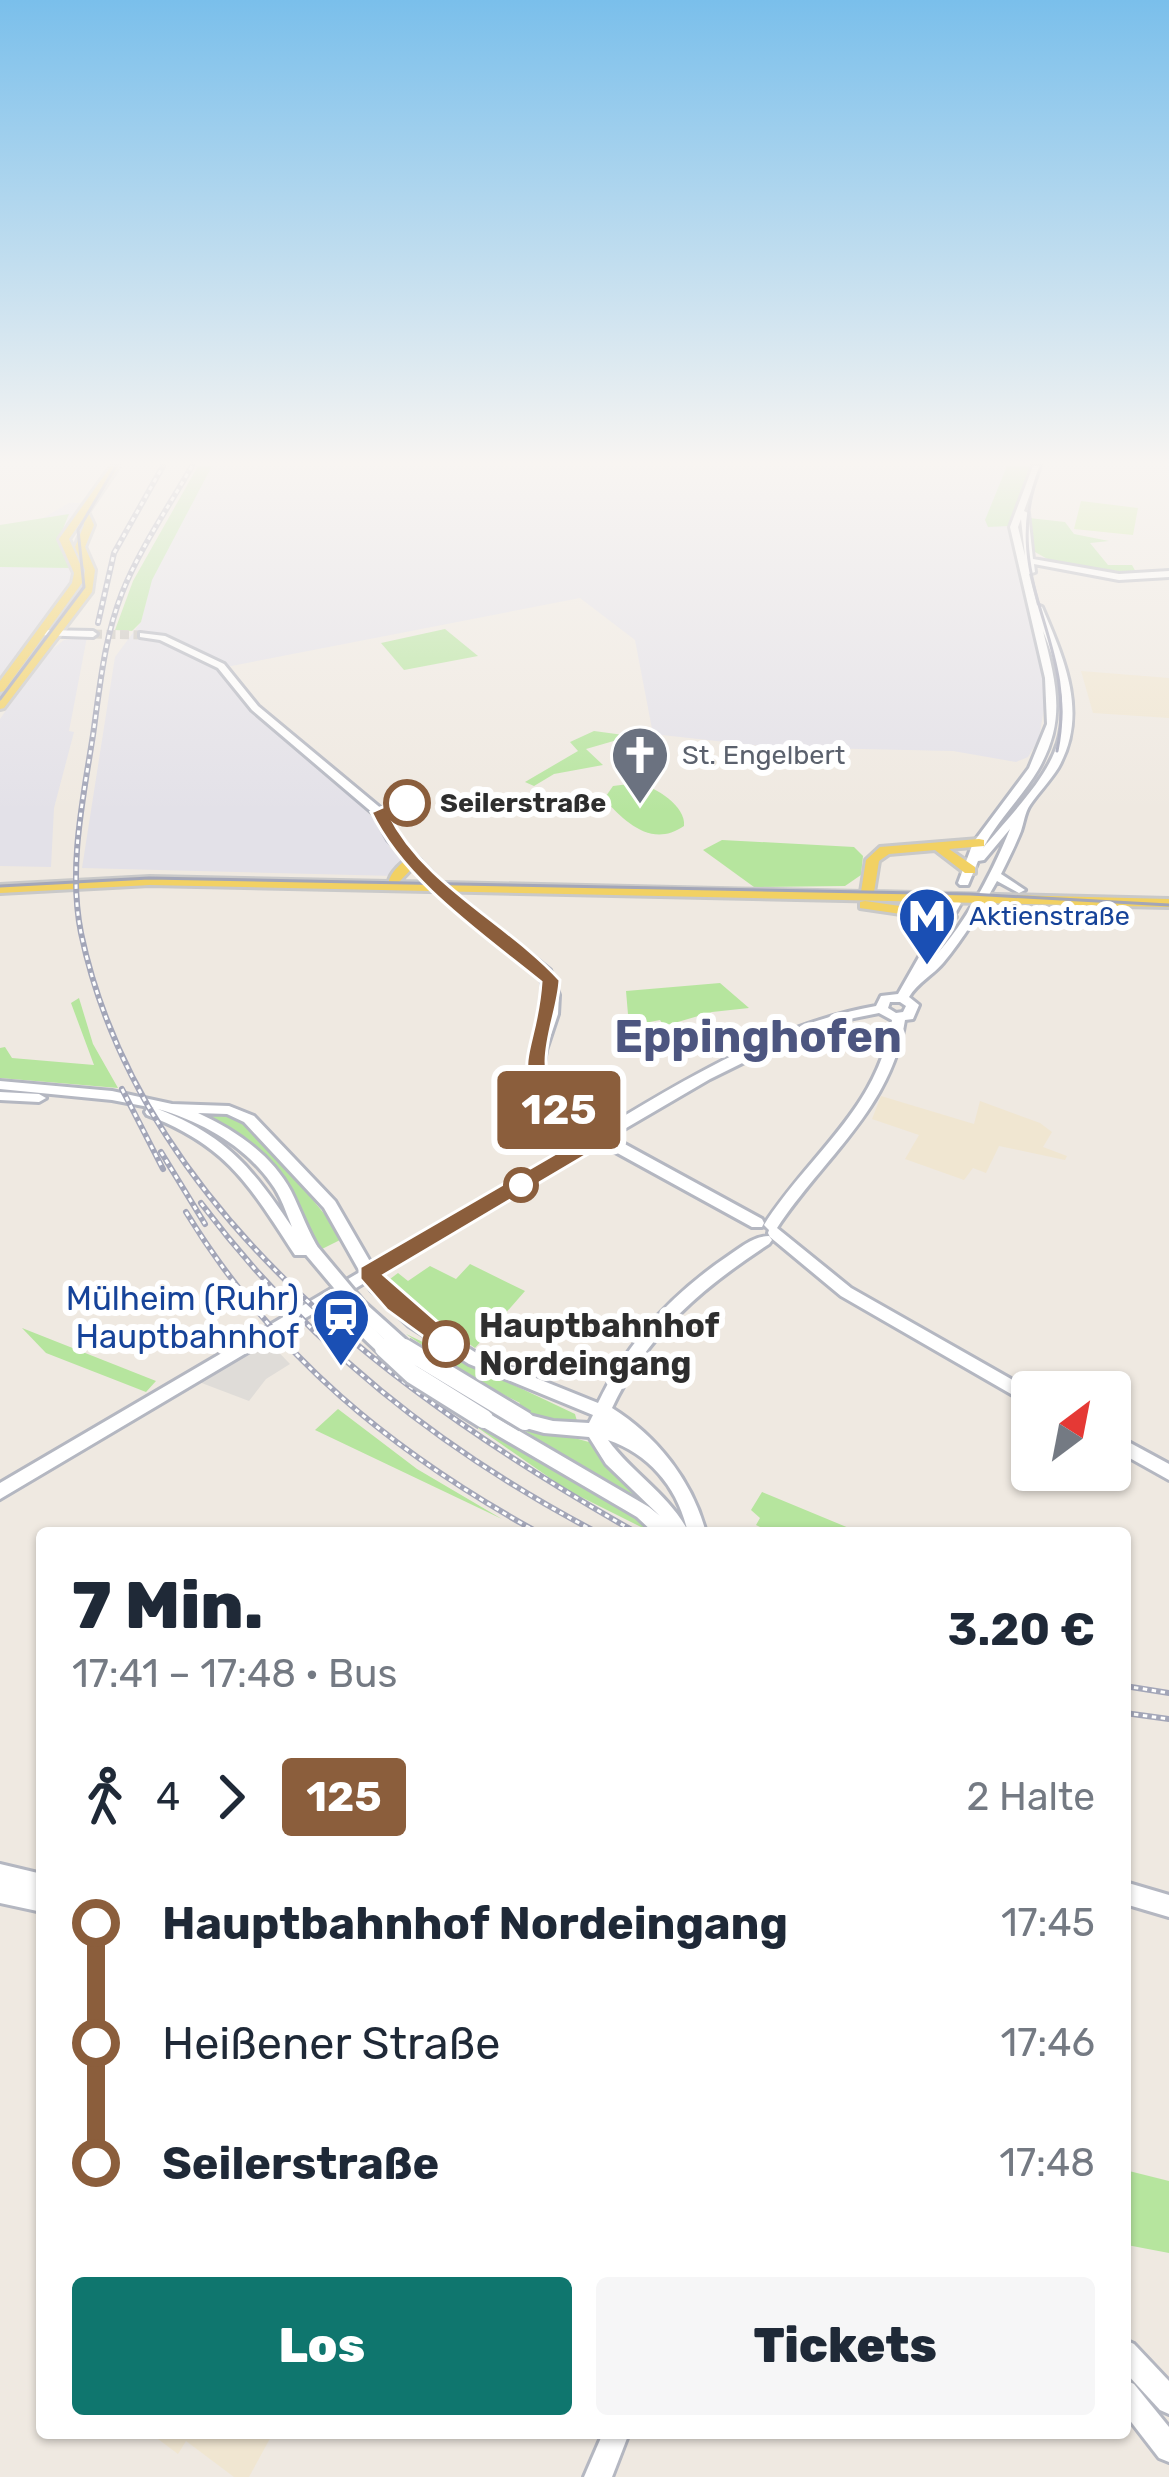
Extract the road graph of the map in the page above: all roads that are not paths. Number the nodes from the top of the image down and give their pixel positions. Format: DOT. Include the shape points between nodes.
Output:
graph roads {
  1 [pos="78,582"];
  2 [pos="90,582"];
  3 [pos="1030,582"];
  4 [pos="1041,626"];
  5 [pos="53,634"];
  6 [pos="76,634"];
  7 [pos="93,634"];
  8 [pos="143,635"];
  9 [pos="0,689"];
  10 [pos="0,706"];
  11 [pos="1035,766"];
  12 [pos="1050,774"];
  13 [pos="1021,809"];
  14 [pos="980,843"];
  15 [pos="936,849"];
  16 [pos="412,860"];
  17 [pos="871,866"];
  18 [pos="967,876"];
  19 [pos="0,877"];
  20 [pos="394,880"];
  21 [pos="438,885"];
  22 [pos="898,888"];
  23 [pos="989,888"];
  24 [pos="0,889"];
  25 [pos="667,891"];
  26 [pos="866,892"];
  27 [pos="783,896"];
  28 [pos="1125,903"];
  29 [pos="1169,903"];
  30 [pos="948,916"];
  31 [pos="904,993"];
  32 [pos="881,1009"];
  33 [pos="898,1029"];
  34 [pos="0,1085"];
  35 [pos="0,1096"];
  36 [pos="175,1108"];
  37 [pos="588,1137"];
  38 [pos="612,1137"];
  39 [pos="762,1231"];
  40 [pos="308,1253"];
  41 [pos="369,1273"];
  42 [pos="1011,1387"];
  43 [pos="603,1412"];
  44 [pos="594,1430"];
  45 [pos="1131,1451"];
  46 [pos="658,1458"];
  47 [pos="1169,1472"];
  48 [pos="0,1492"];
  49 [pos="659,1527"];
  50 [pos="676,1527"];
  51 [pos="696,1527"];
  52 [pos="0,1875"];
  53 [pos="36,1884"];
  54 [pos="0,1892"];
  55 [pos="1131,1895"];
  56 [pos="36,1900"];
  57 [pos="1169,1906"];
  58 [pos="1131,2360"];
  59 [pos="1131,2400"];
  60 [pos="1169,2401"];
  61 [pos="1162,2438"];
  62 [pos="614,2439"];
  63 [pos="598,2477"];
  1 -- 5 [label="main road"];
  2 -- 5 [label="main road"];
  3 -- 4 [label="main road"];
  4 -- 11 [label="main road" via="1054,713"];
  4 -- 12 [label="main road" via="1068,682 1072,724"];
  5 -- 6 [label="main road"];
  5 -- 6 [label="main road"];
  5 -- 9 [label="main road"];
  5 -- 10 [label="main road"];
  6 -- 7 [label="main road"];
  8 -- 16 [label="main road" via="221,666 255,708 379,812"];
  11 -- 12 [label="main road"];
  11 -- 14 [label="main road"];
  12 -- 13 [label="main road"];
  13 -- 18 [label="main road"];
  13 -- 23 [label="main road"];
  14 -- 15 [label="main road"];
  14 -- 18 [label="main road"];
  15 -- 17 [label="main road" via="892,848"];
  15 -- 18 [label="main road"];
  16 -- 20 [label="main road"];
  16 -- 21 [label="main road"];
  17 -- 22 [label="main road"];
  17 -- 26 [label="main road"];
  19 -- 20 [label="main road"];
  20 -- 21 [label="main road"];
  21 -- 24 [label="main road" via="150,881"];
  21 -- 25 [label="main road"];
  21 -- 37 [label="main road" via="547,974 551,994 533,1062 551,1103"];
  22 -- 23 [label="main road"];
  22 -- 26 [label="main road"];
  23 -- 26 [label="main road"];
  23 -- 28 [label="main road"];
  23 -- 28 [label="main road"];
  23 -- 31 [label="main road" via="928,976"];
  25 -- 26 [label="main road"];
  25 -- 27 [label="main road"];
  26 -- 27 [label="main road"];
  27 -- 30 [label="main road"];
  28 -- 29 [label="main road"];
  30 -- 31 [label="main road"];
  31 -- 32 [label="main road"];
  31 -- 33 [label="main road" via="914,1010"];
  32 -- 33 [label="main road"];
  32 -- 38 [label="main road" via="754,1054"];
  33 -- 39 [label="main road" via="860,1113"];
  34 -- 36 [label="main road"];
  35 -- 40 [label="main road" via="128,1107 194,1128 237,1161"];
  36 -- 40 [label="main road" via="259,1159 282,1188"];
  36 -- 41 [label="main road" via="249,1118 330,1205"];
  37 -- 38 [label="main road"];
  37 -- 41 [label="main road"];
  38 -- 39 [label="main road"];
  39 -- 42 [label="main road" via="865,1304"];
  39 -- 43 [label="main road" via="654,1322"];
  40 -- 44 [label="main road, bridge" via="396,1346 525,1421"];
  40 -- 49 [label="main road, bridge" via="386,1353"];
  41 -- 43 [label="main road" via="415,1322 451,1346"];
  41 -- 48 [label="main road"];
  43 -- 44 [label="main road"];
  43 -- 46 [label="main road"];
  44 -- 46 [label="main road"];
  44 -- 50 [label="main road" via="608,1460 656,1499"];
  45 -- 47 [label="main road"];
  46 -- 51 [label="main road"];
  52 -- 53 [label="main road"];
  54 -- 56 [label="main road"];
  55 -- 57 [label="main road"];
  58 -- 60 [label="main road"];
  59 -- 61 [label="main road"];
  62 -- 63 [label="main road"];
}
